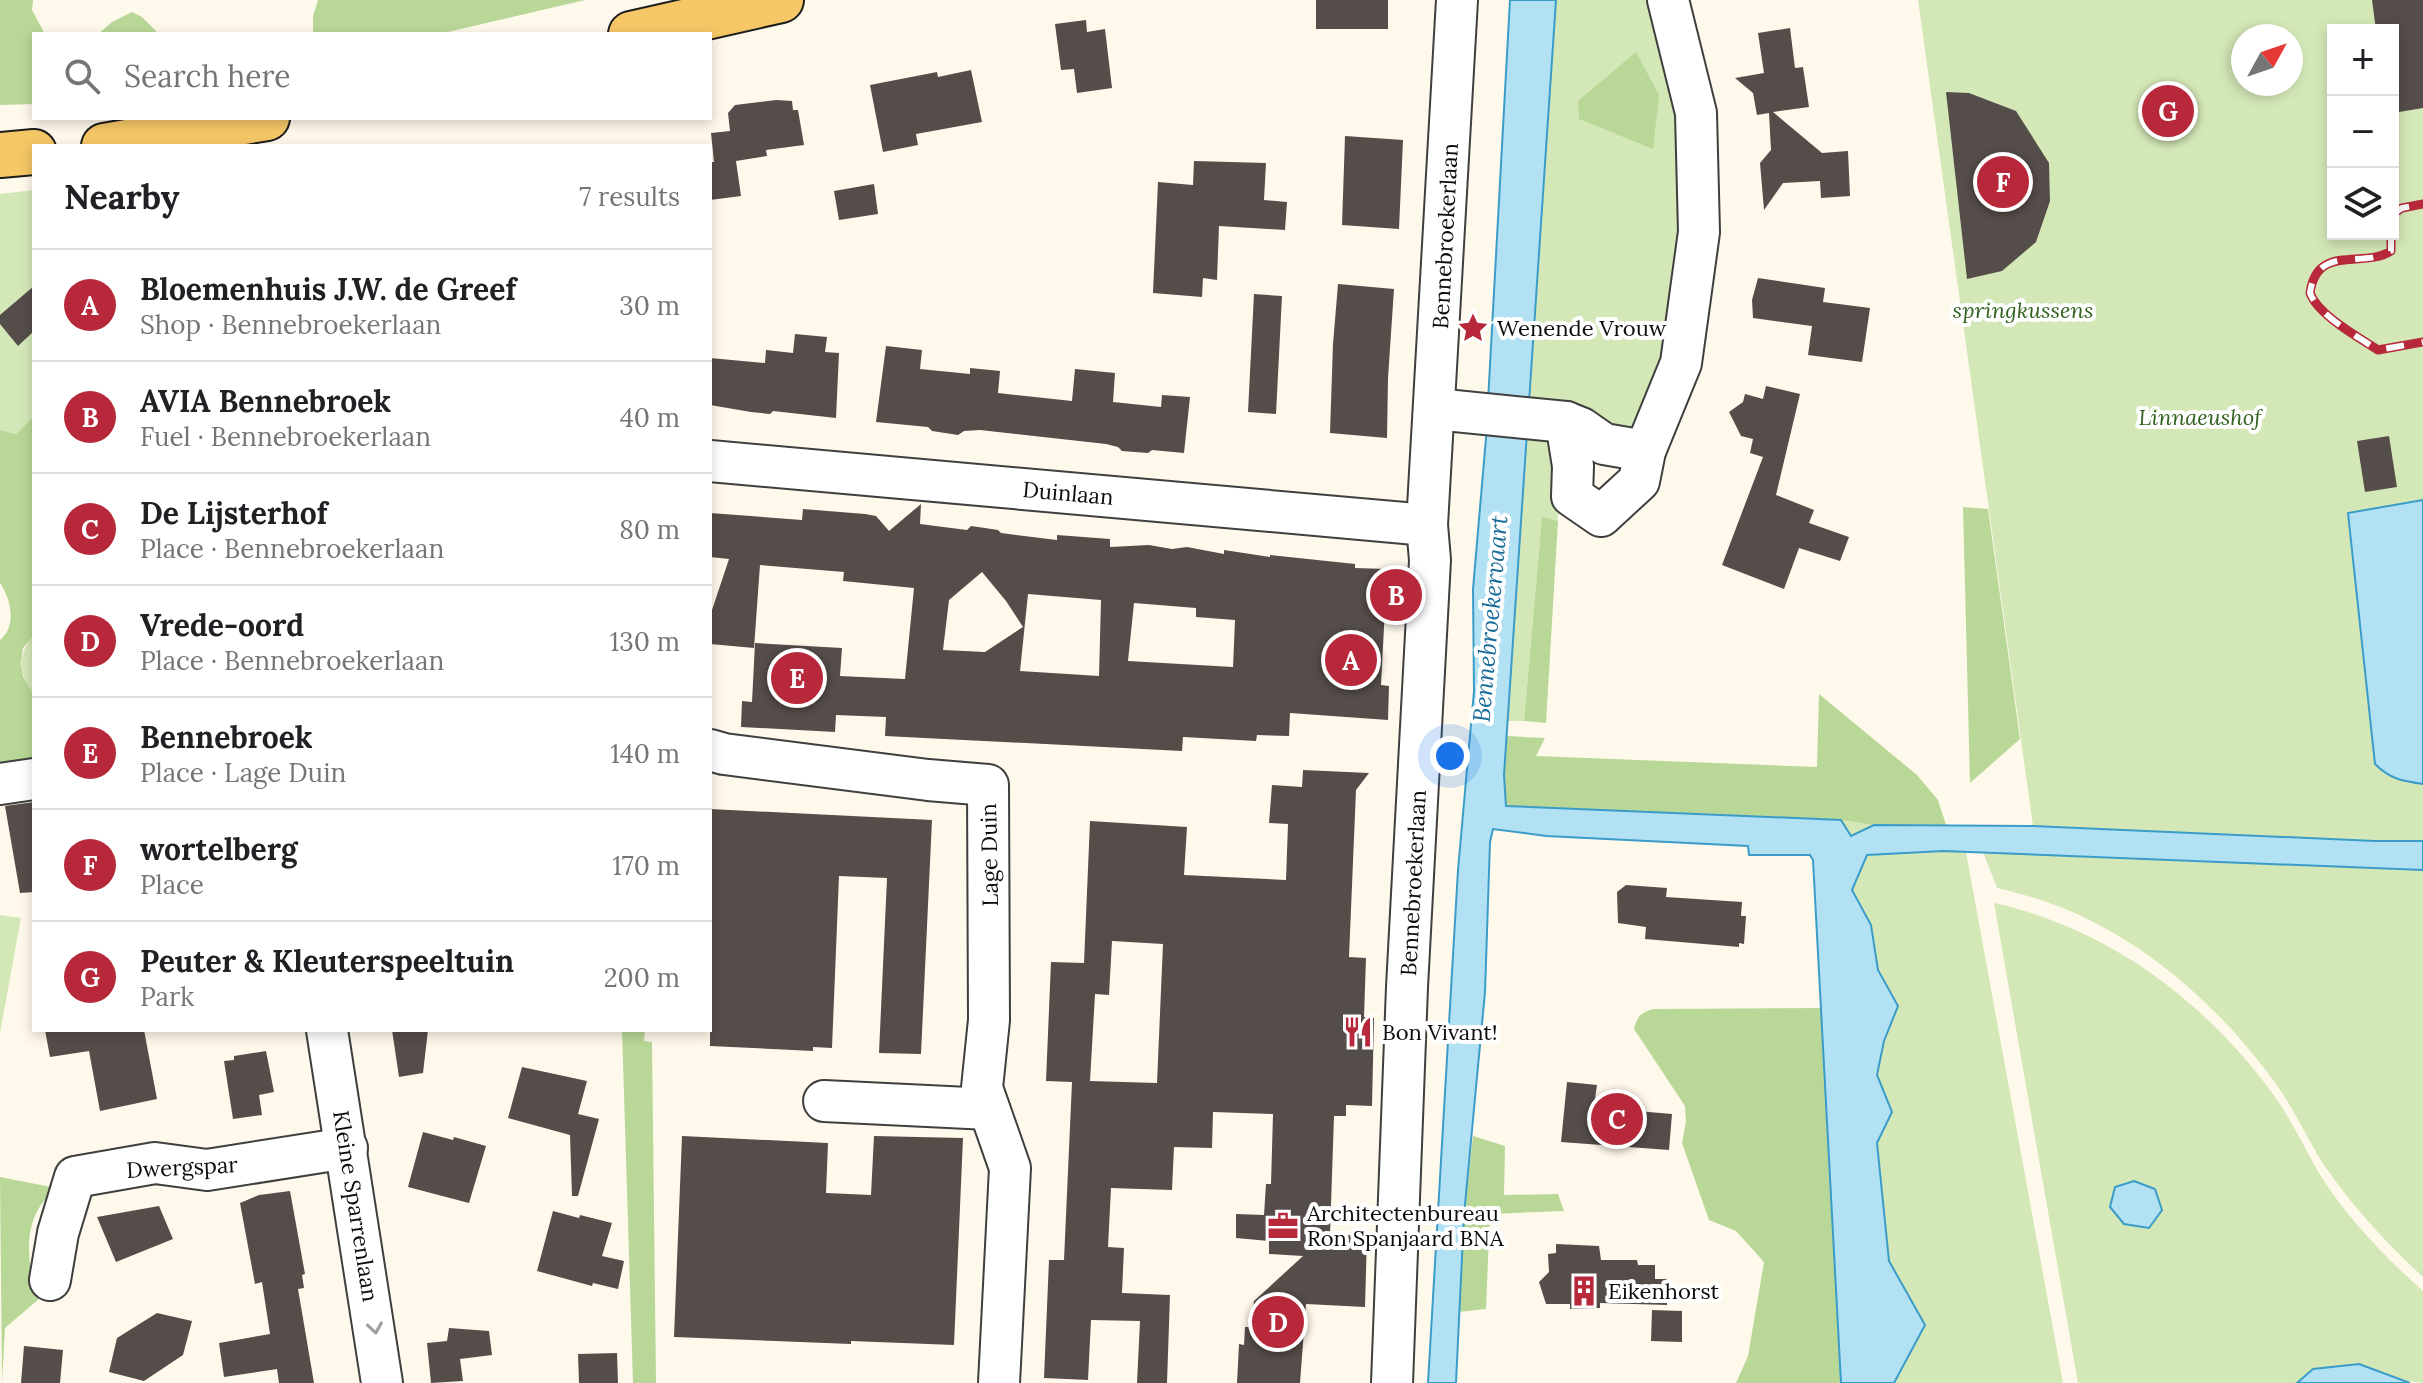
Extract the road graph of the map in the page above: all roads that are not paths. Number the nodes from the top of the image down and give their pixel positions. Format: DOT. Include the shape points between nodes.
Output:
graph roads {
  1 [pos="781,0"];
  2 [pos="1457,0"];
  3 [pos="1668,0"];
  4 [pos="640,32"];
  5 [pos="258,128"];
  6 [pos="121,144"];
  7 [pos="32,152"];
  8 [pos="0,155"];
  9 [pos="1435,409"];
  10 [pos="1553,421"];
  11 [pos="1645,451"];
  12 [pos="712,461"];
  13 [pos="1427,525"];
  14 [pos="712,751"];
  15 [pos="32,779"];
  16 [pos="0,784"];
  17 [pos="327,1032"];
  18 [pos="824,1101"];
  19 [pos="989,1109"];
  20 [pos="347,1148"];
  21 [pos="50,1280"];
  22 [pos="382,1383"];
  23 [pos="999,1383"];
  24 [pos="1392,1383"];
  1 -- 4 [label="main road"];
  2 -- 9 [label="street, Bennebroekerlaan"];
  3 -- 11 [label="street" via="1696,113 1699,232 1681,363"];
  5 -- 6 [label="main road"];
  7 -- 8 [label="main road"];
  9 -- 10 [label="street"];
  9 -- 13 [label="street, Bennebroekerlaan"];
  10 -- 11 [label="street" via="1604,444"];
  10 -- 11 [label="street" via="1573,466 1572,496 1601,516 1639,481"];
  12 -- 13 [label="street, Duinlaan"];
  13 -- 24 [label="street, Bennebroekerlaan" via="1430,560"];
  14 -- 19 [label="street, Lage Duin" via="988,785 989,1020 982,1088"];
  15 -- 16 [label="street"];
  17 -- 20 [label="street, Kleine Sparrenlaan"];
  18 -- 19 [label="street"];
  19 -- 23 [label="street, Lage Duin" via="1010,1168"];
  20 -- 21 [label="street, Dwergspar" via="207,1170 155,1163 75,1177"];
  20 -- 22 [label="street, Kleine Sparrenlaan, one-way"];
}
